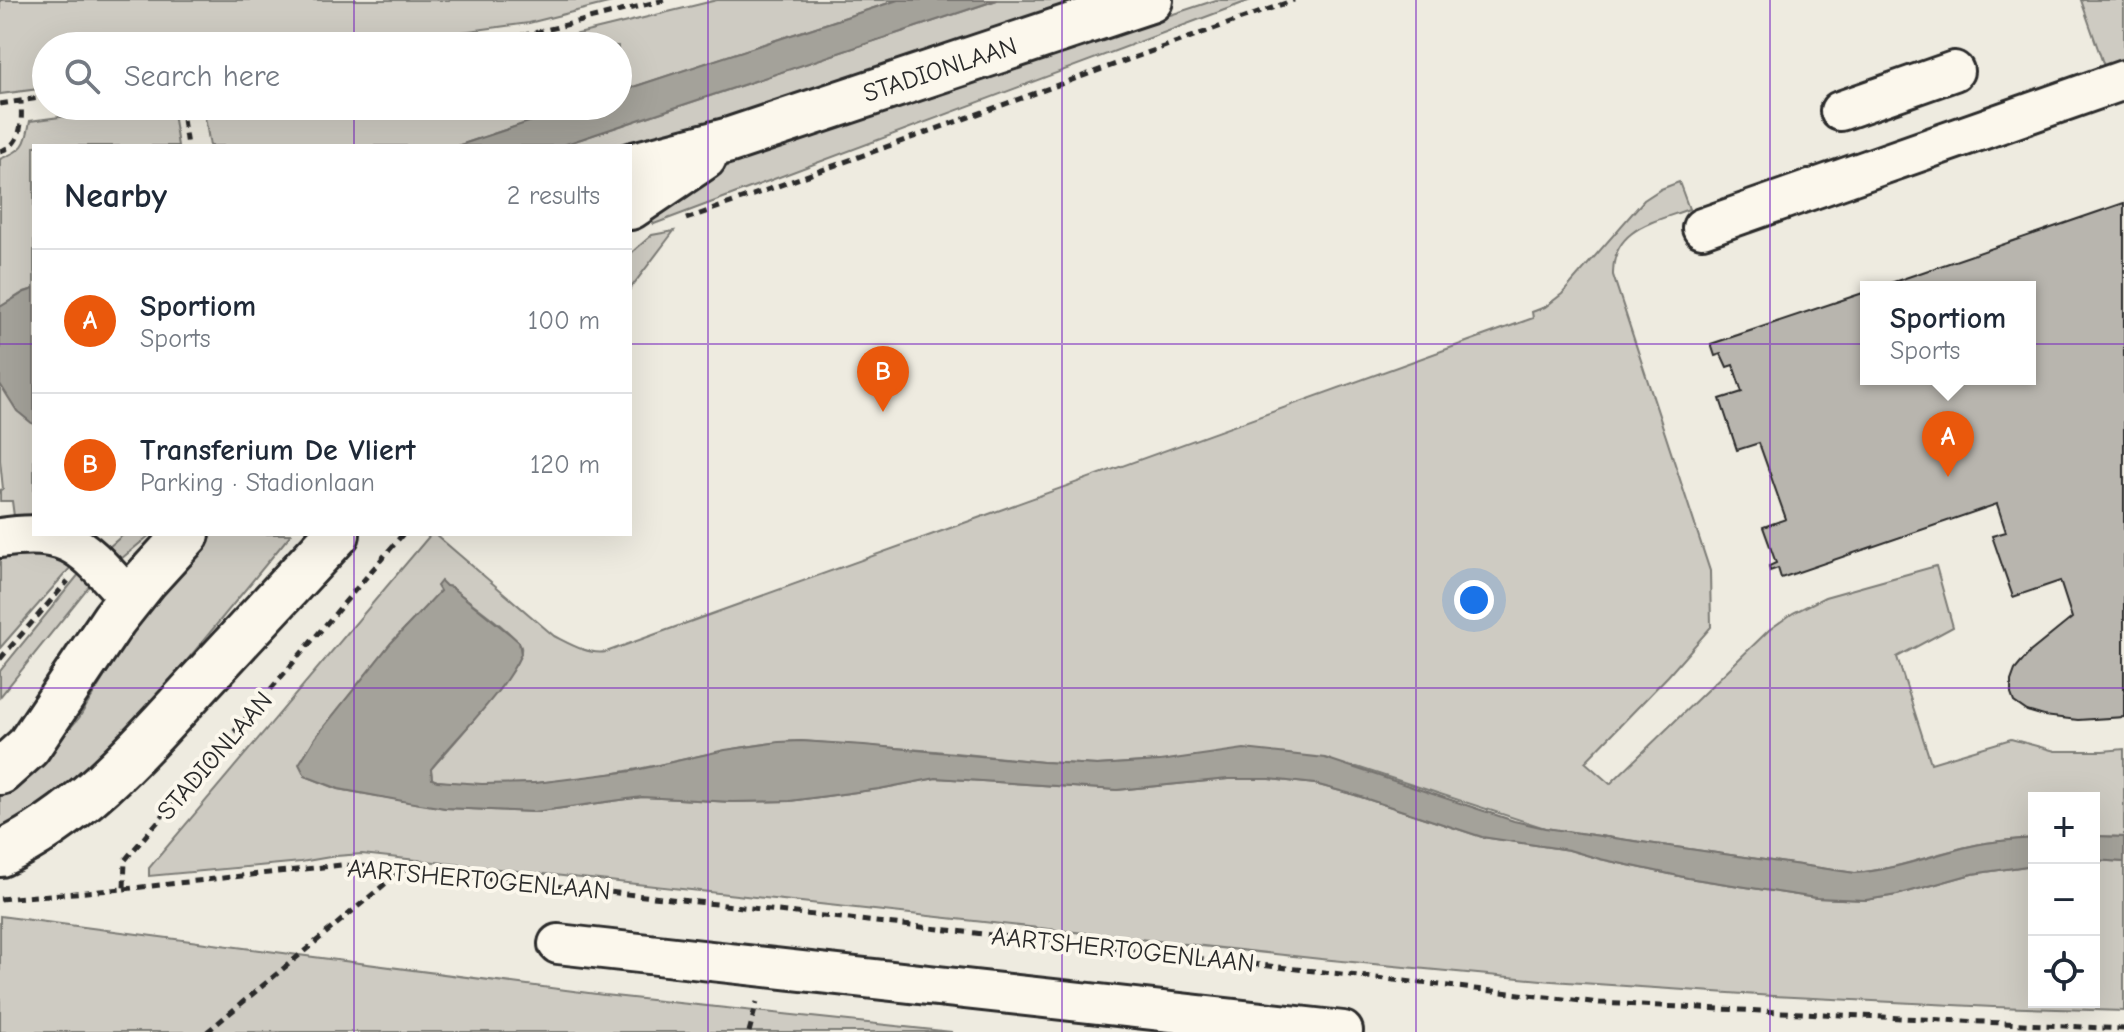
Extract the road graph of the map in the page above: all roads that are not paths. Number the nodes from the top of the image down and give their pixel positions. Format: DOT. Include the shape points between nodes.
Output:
graph roads {
  1 [pos="1150,0"];
  2 [pos="1954,71"];
  3 [pos="2124,80"];
  4 [pos="1840,111"];
  5 [pos="730,140"];
  6 [pos="632,165"];
  7 [pos="632,206"];
  8 [pos="1702,228"];
  9 [pos="185,536"];
  10 [pos="335,536"];
  11 [pos="0,538"];
  12 [pos="130,599"];
  13 [pos="64,693"];
  14 [pos="0,733"];
  15 [pos="0,772"];
  16 [pos="0,854"];
  17 [pos="558,944"];
  18 [pos="1268,1027"];
  19 [pos="1343,1031"];
  1 -- 5 [label="main road, STADIONLAAN"];
  2 -- 4 [label="lane"];
  3 -- 8 [label="lane"];
  5 -- 6 [label="main road, STADIONLAAN"];
  5 -- 7 [label="main road, STADIONLAAN"];
  9 -- 12 [label="main road"];
  10 -- 16 [label="main road" via="98,789 66,816"];
  11 -- 12 [label="lane" via="54,536 75,544"];
  12 -- 13 [label="main road"];
  13 -- 14 [label="main road"];
  13 -- 15 [label="main road" via="28,747"];
  17 -- 18 [label="lane"];
  18 -- 19 [label="lane"];
}
